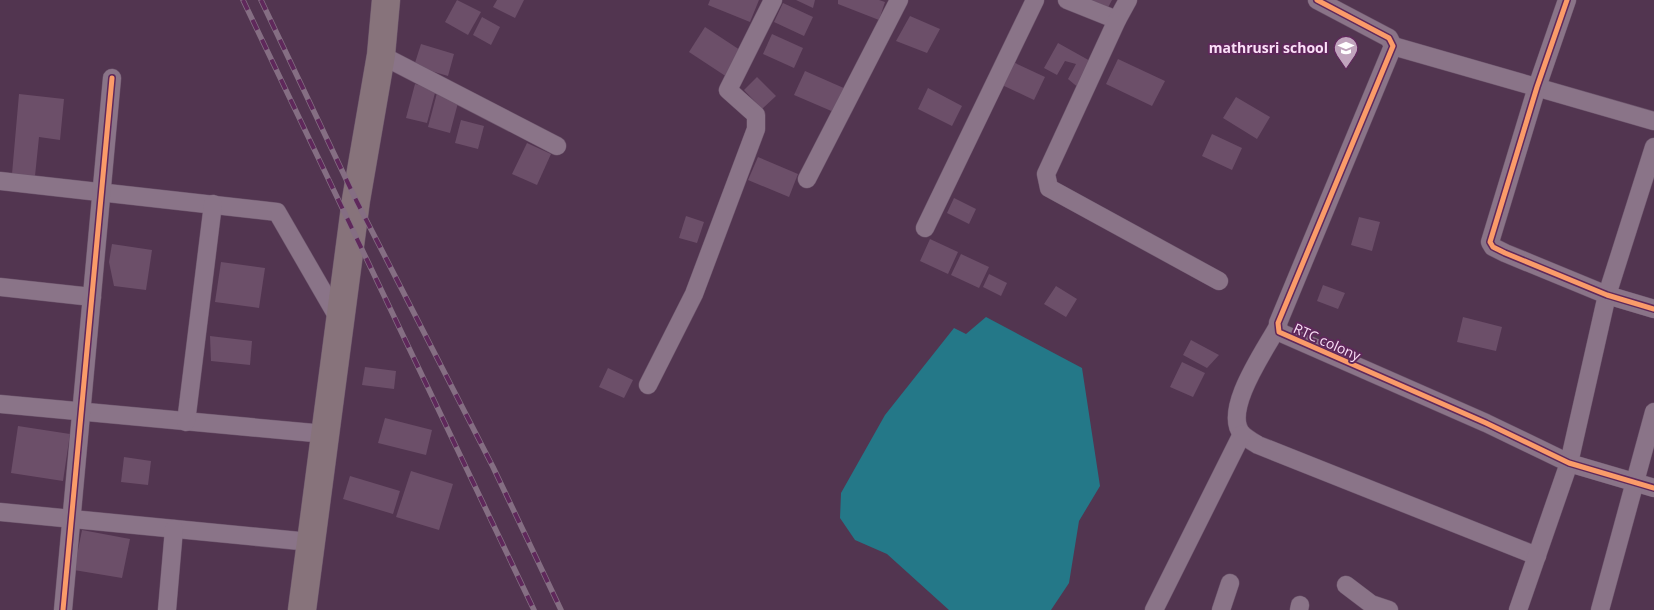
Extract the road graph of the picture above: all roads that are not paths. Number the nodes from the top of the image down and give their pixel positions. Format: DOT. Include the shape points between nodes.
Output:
graph roads {
  1 [pos="386,0"];
  2 [pos="773,0"];
  3 [pos="899,0"];
  4 [pos="1035,0"];
  5 [pos="1067,0"];
  6 [pos="1128,0"];
  7 [pos="1317,0"];
  8 [pos="1567,0"];
  9 [pos="1117,20"];
  10 [pos="1393,46"];
  11 [pos="381,55"];
  12 [pos="112,78"];
  13 [pos="1537,87"];
  14 [pos="1654,121"];
  15 [pos="557,146"];
  16 [pos="1654,147"];
  17 [pos="807,179"];
  18 [pos="0,181"];
  19 [pos="102,192"];
  20 [pos="213,204"];
  21 [pos="925,228"];
  22 [pos="1219,281"];
  23 [pos="0,287"];
  24 [pos="1607,295"];
  25 [pos="92,297"];
  26 [pos="1654,309"];
  27 [pos="340,322"];
  28 [pos="1277,328"];
  29 [pos="648,385"];
  30 [pos="0,404"];
  31 [pos="82,412"];
  32 [pos="1654,412"];
  33 [pos="186,422"];
  34 [pos="325,434"];
  35 [pos="1242,434"];
  36 [pos="1569,463"];
  37 [pos="1634,482"];
  38 [pos="1654,488"];
  39 [pos="0,512"];
  40 [pos="72,519"];
  41 [pos="174,529"];
  42 [pos="310,542"];
  43 [pos="1537,556"];
  44 [pos="1230,583"];
  45 [pos="1346,584"];
  46 [pos="1370,607"];
  47 [pos="63,610"];
  48 [pos="167,610"];
  49 [pos="302,610"];
  50 [pos="1154,610"];
  51 [pos="1221,610"];
  52 [pos="1389,610"];
  53 [pos="1518,610"];
  54 [pos="1600,610"];
  1 -- 11 [label="highway"];
  2 -- 29 [label="street" via="728,90 756,115 756,129 694,294"];
  3 -- 17 [label="street"];
  4 -- 21 [label="street"];
  5 -- 9 [label="street"];
  6 -- 9 [label="street"];
  7 -- 10 [label="street" via="1389,38"];
  8 -- 13 [label="street"];
  9 -- 22 [label="street" via="1046,174 1046,182 1049,188"];
  10 -- 13 [label="street"];
  10 -- 28 [label="street, RTC colony"];
  11 -- 15 [label="street"];
  11 -- 27 [label="highway" via="356,200"];
  12 -- 19 [label="street"];
  13 -- 14 [label="street"];
  13 -- 24 [label="street" via="1490,242 1493,248"];
  16 -- 24 [label="street"];
  18 -- 19 [label="street"];
  19 -- 20 [label="street"];
  19 -- 25 [label="street"];
  20 -- 27 [label="street" via="277,212"];
  20 -- 33 [label="street"];
  23 -- 25 [label="street"];
  24 -- 26 [label="street"];
  24 -- 36 [label="street"];
  25 -- 31 [label="street"];
  27 -- 34 [label="highway"];
  28 -- 35 [label="street" via="1240,394 1237,423"];
  28 -- 36 [label="street, RTC colony" via="1282,334 1486,422"];
  30 -- 31 [label="street"];
  31 -- 33 [label="street"];
  31 -- 40 [label="street"];
  32 -- 37 [label="street"];
  33 -- 34 [label="street"];
  34 -- 42 [label="highway"];
  35 -- 43 [label="street" via="1258,445"];
  35 -- 50 [label="street"];
  36 -- 37 [label="street, RTC colony"];
  36 -- 43 [label="street"];
  37 -- 38 [label="street, RTC colony"];
  37 -- 54 [label="street"];
  39 -- 40 [label="street"];
  40 -- 41 [label="street"];
  40 -- 47 [label="street"];
  41 -- 42 [label="street"];
  41 -- 48 [label="street"];
  42 -- 49 [label="highway"];
  43 -- 53 [label="street"];
  44 -- 51 [label="street"];
  45 -- 46 [label="street"];
  46 -- 52 [label="street"];
}
